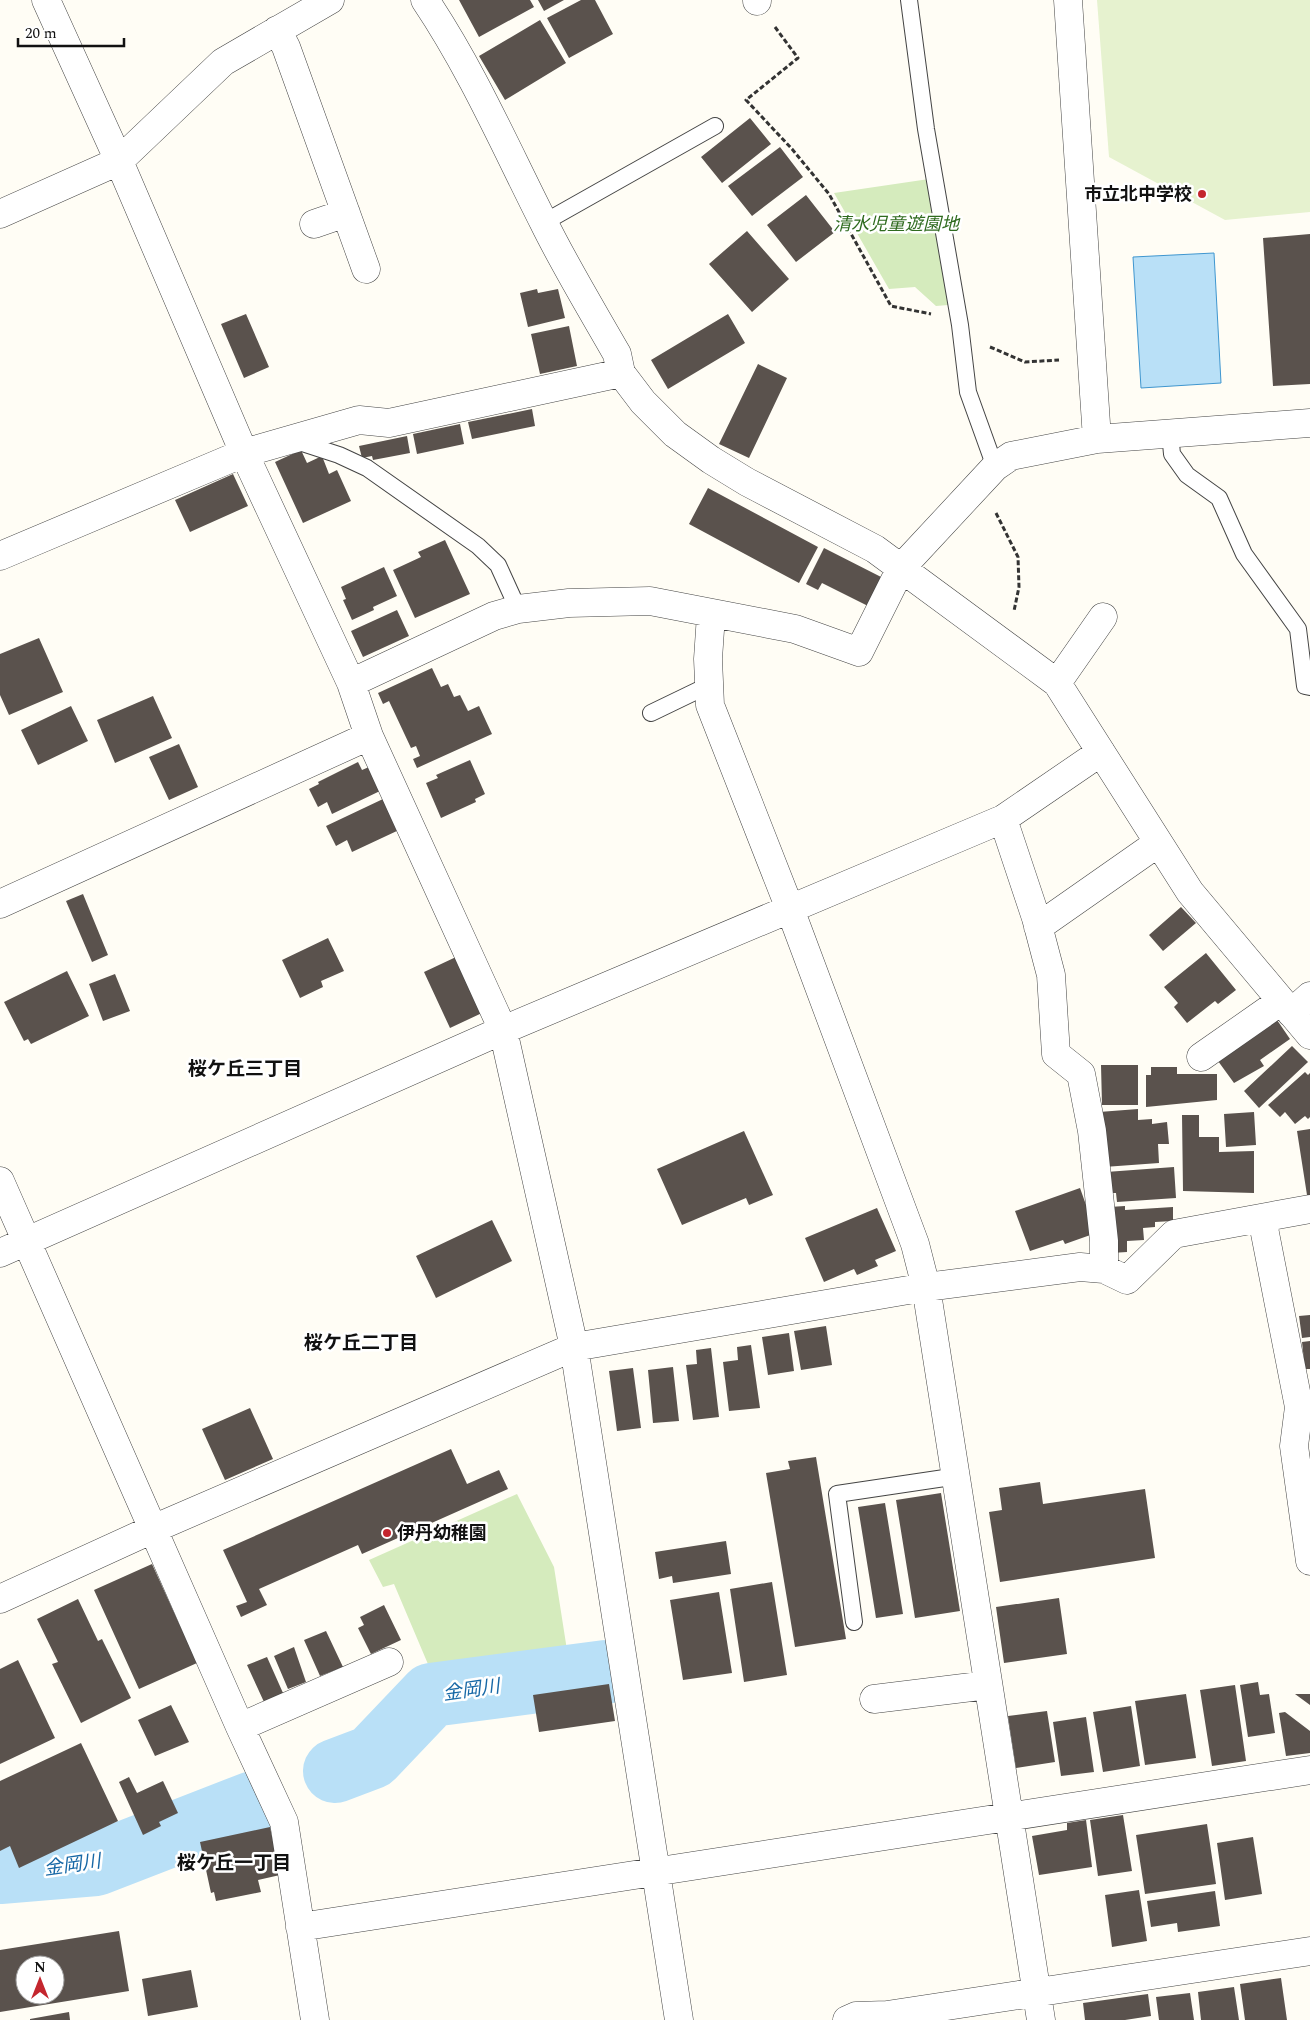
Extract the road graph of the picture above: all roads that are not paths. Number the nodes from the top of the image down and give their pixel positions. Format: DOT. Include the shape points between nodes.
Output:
graph roads {
  1 [pos="46,0"];
  2 [pos="330,0"];
  3 [pos="425,0"];
  4 [pos="909,0"];
  5 [pos="1068,0"];
  6 [pos="276,30"];
  7 [pos="714,126"];
  8 [pos="119,161"];
  9 [pos="346,213"];
  10 [pos="0,214"];
  11 [pos="544,223"];
  12 [pos="314,224"];
  13 [pos="366,269"];
  14 [pos="621,373"];
  15 [pos="1310,423"];
  16 [pos="1170,433"];
  17 [pos="1097,439"];
  18 [pos="293,440"];
  19 [pos="244,453"];
  20 [pos="988,475"];
  21 [pos="0,556"];
  22 [pos="901,568"];
  23 [pos="518,609"];
  24 [pos="711,614"];
  25 [pos="1103,617"];
  26 [pos="351,683"];
  27 [pos="1057,683"];
  28 [pos="709,685"];
  29 [pos="1310,687"];
  30 [pos="650,713"];
  31 [pos="369,736"];
  32 [pos="1101,752"];
  33 [pos="1004,819"];
  34 [pos="1158,843"];
  35 [pos="0,904"];
  36 [pos="790,909"];
  37 [pos="1038,927"];
  38 [pos="1294,1004"];
  39 [pos="503,1030"];
  40 [pos="1310,1035"];
  41 [pos="1201,1056"];
  42 [pos="0,1181"];
  43 [pos="1310,1209"];
  44 [pos="1262,1218"];
  45 [pos="27,1241"];
  46 [pos="0,1253"];
  47 [pos="1104,1269"];
  48 [pos="926,1287"];
  49 [pos="574,1347"];
  50 [pos="958,1476"];
  51 [pos="153,1529"];
  52 [pos="1310,1561"];
  53 [pos="0,1599"];
  54 [pos="854,1622"];
  55 [pos="389,1662"];
  56 [pos="988,1685"];
  57 [pos="874,1700"];
  58 [pos="240,1727"];
  59 [pos="1310,1770"];
  60 [pos="1008,1816"];
  61 [pos="655,1872"];
  62 [pos="300,1927"];
  63 [pos="1310,1952"];
  64 [pos="1037,1993"];
  65 [pos="315,2020"];
  66 [pos="679,2020"];
  67 [pos="847,2020"];
  68 [pos="1041,2020"];
  1 -- 8 [label="street"];
  2 -- 6 [label="street"];
  3 -- 11 [label="street" via="478,89"];
  4 -- 20 [label="lane" via="968,392"];
  5 -- 17 [label="street"];
  6 -- 8 [label="street" via="223,62"];
  6 -- 9 [label="street" via="286,47"];
  7 -- 11 [label="lane"];
  8 -- 10 [label="street"];
  8 -- 19 [label="street"];
  9 -- 12 [label="street"];
  9 -- 13 [label="street"];
  11 -- 14 [label="street" via="617,354"];
  14 -- 18 [label="street" via="389,423 359,420"];
  14 -- 22 [label="street" via="643,402 675,434 711,460 875,549"];
  15 -- 16 [label="street"];
  16 -- 17 [label="street"];
  16 -- 29 [label="lane" via="1172,454 1187,475 1219,498 1244,554 1298,629 1305,686"];
  17 -- 20 [label="street" via="1011,456"];
  18 -- 19 [label="street"];
  18 -- 23 [label="lane" via="367,468 478,546 498,565"];
  19 -- 21 [label="street"];
  19 -- 26 [label="street"];
  20 -- 22 [label="street"];
  22 -- 24 [label="street" via="859,652 795,629"];
  22 -- 27 [label="street"];
  23 -- 24 [label="street" via="569,603 650,601"];
  23 -- 26 [label="street" via="494,616"];
  24 -- 28 [label="street"];
  25 -- 27 [label="street"];
  26 -- 31 [label="street"];
  27 -- 32 [label="street"];
  28 -- 30 [label="lane"];
  28 -- 36 [label="street" via="710,705"];
  31 -- 35 [label="street"];
  31 -- 39 [label="street"];
  32 -- 33 [label="street"];
  32 -- 34 [label="street"];
  33 -- 36 [label="street"];
  33 -- 37 [label="street"];
  34 -- 37 [label="street"];
  34 -- 38 [label="street" via="1190,892"];
  36 -- 39 [label="street"];
  36 -- 48 [label="street" via="915,1244"];
  37 -- 47 [label="street" via="1051,975 1056,1054 1081,1074 1092,1131"];
  38 -- 40 [label="street"];
  38 -- 41 [label="street"];
  39 -- 45 [label="street"];
  39 -- 49 [label="street"];
  42 -- 45 [label="street"];
  43 -- 44 [label="street"];
  44 -- 47 [label="street" via="1174,1234 1127,1280"];
  44 -- 52 [label="street" via="1299,1407 1294,1446"];
  45 -- 46 [label="street"];
  45 -- 51 [label="street"];
  47 -- 48 [label="street" via="1080,1267"];
  48 -- 49 [label="street"];
  48 -- 50 [label="street"];
  49 -- 51 [label="street"];
  49 -- 61 [label="street"];
  50 -- 54 [label="lane" via="837,1494"];
  50 -- 56 [label="street"];
  51 -- 53 [label="street"];
  51 -- 58 [label="street"];
  55 -- 58 [label="street"];
  56 -- 57 [label="street"];
  56 -- 60 [label="street"];
  58 -- 62 [label="street" via="284,1822"];
  59 -- 60 [label="street"];
  60 -- 61 [label="street"];
  60 -- 64 [label="street"];
  61 -- 62 [label="street"];
  61 -- 66 [label="street"];
  62 -- 65 [label="street"];
  63 -- 64 [label="street"];
  64 -- 67 [label="street" via="887,2015 856,2016"];
  64 -- 68 [label="street"];
}
